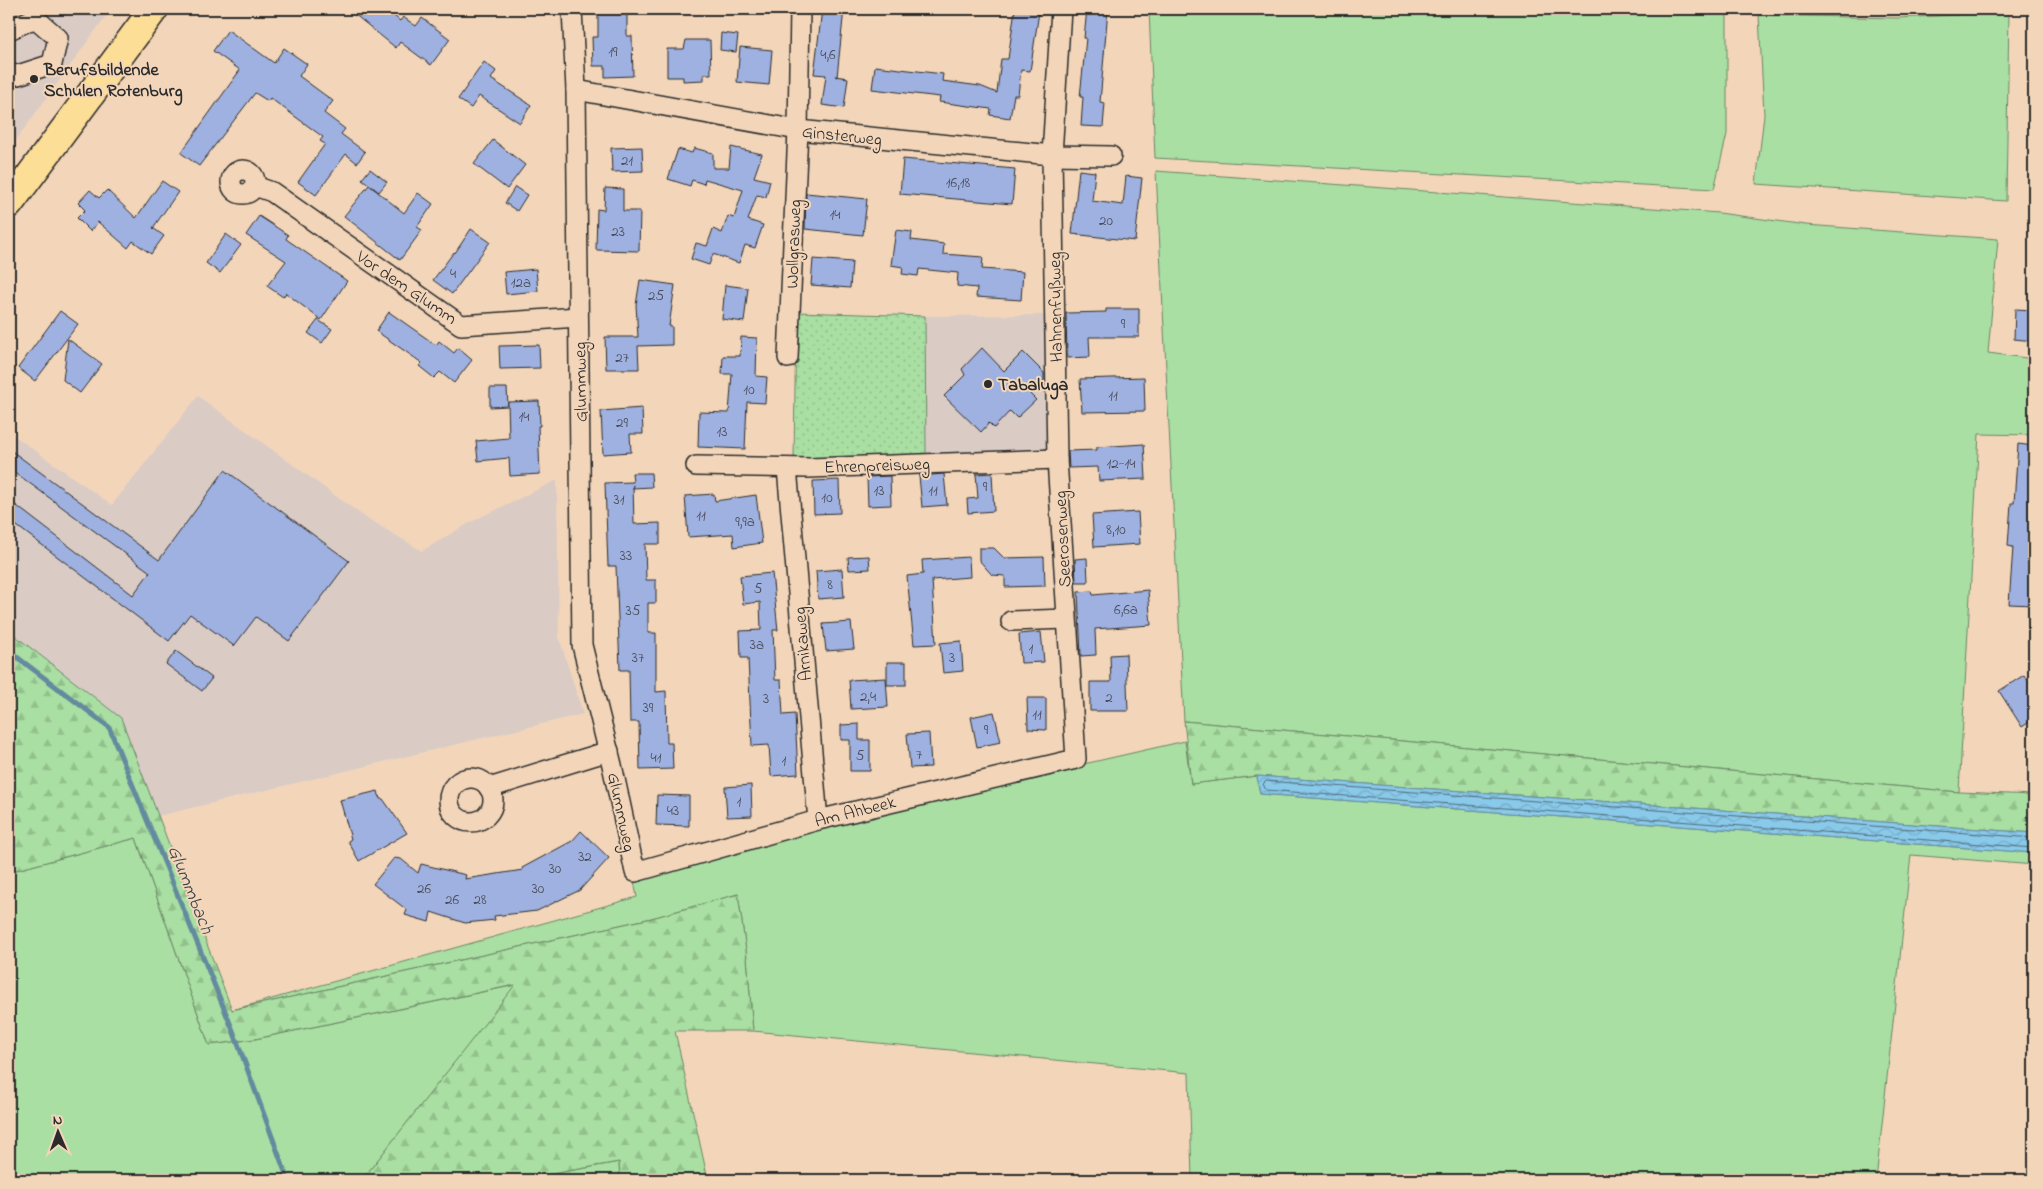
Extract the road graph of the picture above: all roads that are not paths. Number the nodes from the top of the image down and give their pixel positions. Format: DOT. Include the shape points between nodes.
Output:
graph roads {
  1 [pos="154,9"];
  2 [pos="572,9"];
  3 [pos="800,9"];
  4 [pos="1061,9"];
  5 [pos="9,30"];
  6 [pos="9,74"];
  7 [pos="576,90"];
  8 [pos="798,130"];
  9 [pos="1052,155"];
  10 [pos="1111,156"];
  11 [pos="255,186"];
  12 [pos="9,204"];
  13 [pos="578,317"];
  14 [pos="788,358"];
  15 [pos="1058,459"];
  16 [pos="696,466"];
  17 [pos="787,468"];
  18 [pos="1066,620"];
  19 [pos="1011,621"];
  20 [pos="609,751"];
  21 [pos="1076,759"];
  22 [pos="489,788"];
  23 [pos="818,820"];
  24 [pos="635,872"];
  1 -- 12 [label="main road"];
  2 -- 7 [label="street, Glummweg"];
  3 -- 8 [label="street, Wollgrasweg"];
  4 -- 9 [label="street, Hahnenfußweg"];
  5 -- 6 [label="street" via="36,18 58,38 52,64 18,75"];
  7 -- 8 [label="street, Ginsterweg"];
  7 -- 13 [label="street, Glummweg"];
  8 -- 9 [label="street, Ginsterweg"];
  8 -- 14 [label="street, Wollgrasweg"];
  9 -- 10 [label="street, Ginsterweg"];
  9 -- 15 [label="street, Hahnenfußweg"];
  11 -- 13 [label="street, Vor dem Glumm" via="272,192 461,325"];
  13 -- 20 [label="street, Glummweg" via="582,644"];
  15 -- 17 [label="street, Ehrenpreisweg"];
  15 -- 18 [label="street, Seerosenweg"];
  16 -- 17 [label="street, Ehrenpreisweg"];
  17 -- 23 [label="street, Arnikaweg"];
  18 -- 19 [label="street"];
  18 -- 21 [label="street, Seerosenweg"];
  20 -- 22 [label="street, Glummweg"];
  20 -- 24 [label="street, Glummweg"];
  21 -- 23 [label="street, Am Ahbeek"];
  23 -- 24 [label="street, Am Ahbeek"];
}
